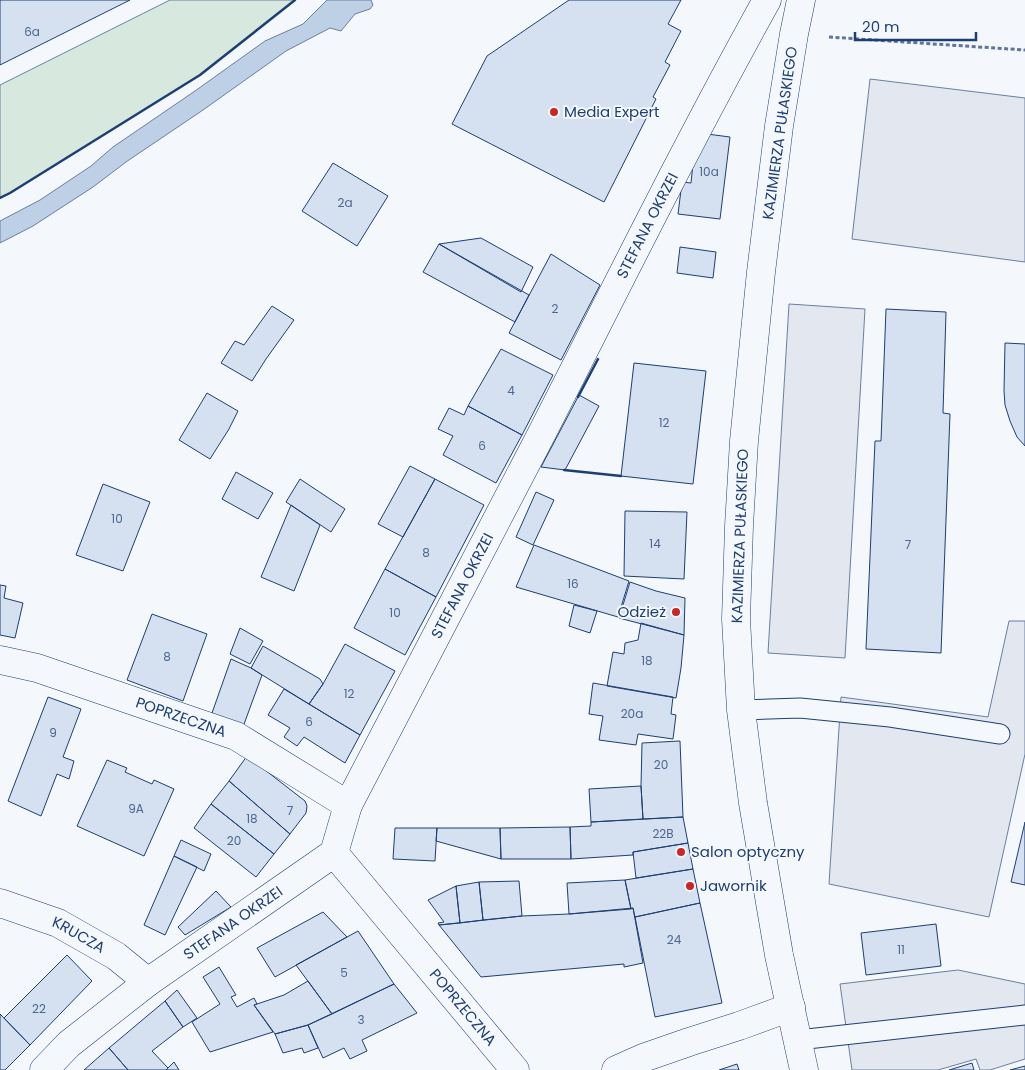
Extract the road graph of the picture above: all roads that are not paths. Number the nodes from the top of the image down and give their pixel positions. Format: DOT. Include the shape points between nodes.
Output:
graph roads {
  1 [pos="767,0"];
  2 [pos="801,0"];
  3 [pos="0,660"];
  4 [pos="741,710"];
  5 [pos="1000,734"];
  6 [pos="348,805"];
  7 [pos="334,853"];
  8 [pos="0,903"];
  9 [pos="148,982"];
  10 [pos="791,1007"];
  11 [pos="1025,1015"];
  12 [pos="798,1040"];
  13 [pos="44,1070"];
  14 [pos="515,1070"];
  15 [pos="616,1070"];
  16 [pos="804,1070"];
  1 -- 6 [label="street, STEFANA OKRZEI" via="721,82"];
  2 -- 4 [label="street, KAZIMIERZA PUŁASKIEGO" via="762,262 744,441 736,619"];
  3 -- 6 [label="street, POPRZECZNA" via="37,668 236,736"];
  4 -- 5 [label="lane" via="800,708 890,717"];
  4 -- 10 [label="street, KAZIMIERZA PUŁASKIEGO" via="753,803"];
  6 -- 7 [label="street, STEFANA OKRZEI"];
  7 -- 9 [label="street, STEFANA OKRZEI"];
  7 -- 14 [label="street, POPRZECZNA"];
  8 -- 9 [label="street, KRUCZA" via="58,923 116,956"];
  9 -- 13 [label="street, STEFANA OKRZEI" via="69,1044"];
  10 -- 12 [label="street, KAZIMIERZA PUŁASKIEGO"];
  10 -- 15 [label="street"];
  11 -- 12 [label="lane"];
  12 -- 16 [label="street, KAZIMIERZA PUŁASKIEGO"];
}
